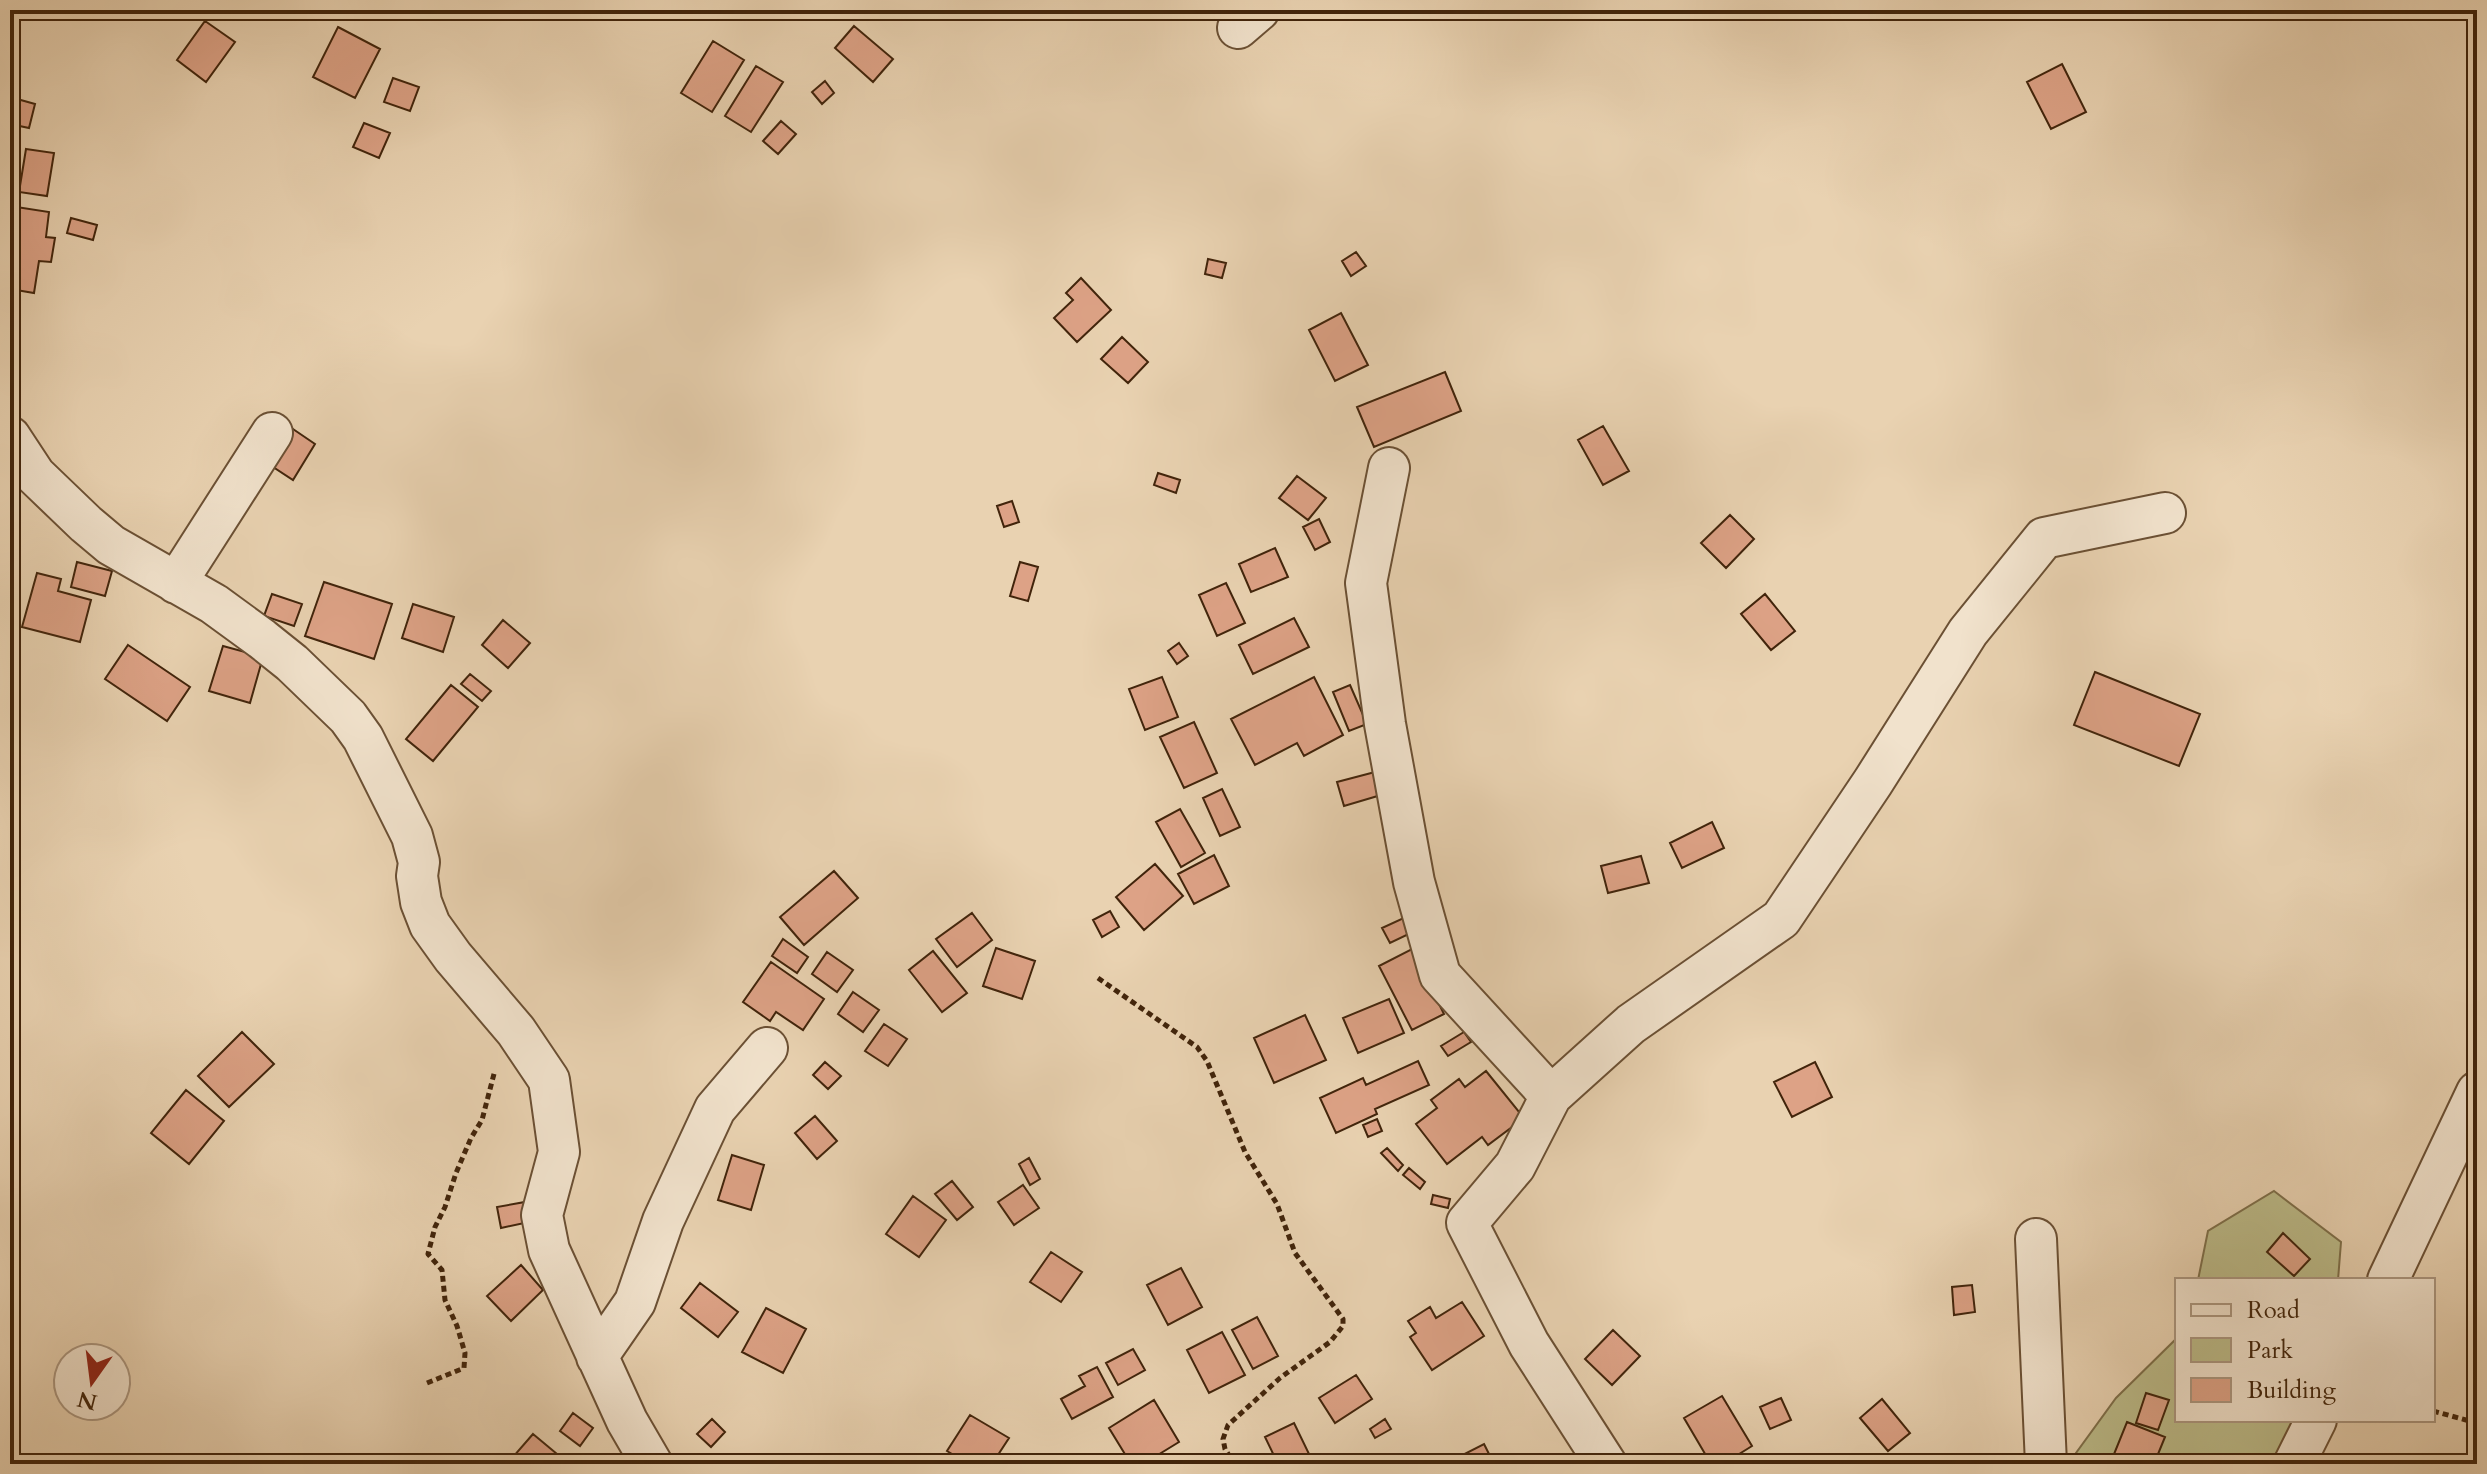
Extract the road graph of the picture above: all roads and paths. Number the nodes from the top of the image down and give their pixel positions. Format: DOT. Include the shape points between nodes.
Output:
graph roads {
  1 [pos="272,433"];
  2 [pos="10,437"];
  3 [pos="1389,468"];
  4 [pos="2165,513"];
  5 [pos="176,583"];
  6 [pos="1098,978"];
  7 [pos="767,1048"];
  8 [pos="496,1066"];
  9 [pos="2477,1092"];
  10 [pos="1551,1096"];
  11 [pos="2036,1239"];
  12 [pos="2389,1278"];
  13 [pos="597,1357"];
  14 [pos="427,1383"];
  15 [pos="2435,1412"];
  16 [pos="2315,1422"];
  17 [pos="2477,1423"];
  18 [pos="1604,1463"];
  19 [pos="652,1464"];
  20 [pos="1234,1464"];
  21 [pos="2046,1464"];
  22 [pos="2294,1464"];
  1 -- 5 [label="street"];
  2 -- 5 [label="street" via="35,475 86,524"];
  3 -- 10 [label="street" via="1366,583 1414,882 1440,975"];
  4 -- 10 [label="street" via="2044,538 1968,632 1781,919 1631,1024"];
  5 -- 13 [label="street" via="214,604 292,663 363,738 412,836 421,902 430,925 549,1080 559,1152 543,1223 549,1250"];
  6 -- 20 [label="path" via="1197,1047 1245,1152 1277,1204 1295,1253 1343,1319 1330,1342 1228,1425 1223,1439"];
  7 -- 13 [label="street" via="715,1109 663,1221 635,1302"];
  8 -- 14 [label="path" via="482,1120 456,1173 428,1254 442,1270 445,1300 465,1353 464,1368"];
  9 -- 12 [label="street"];
  10 -- 18 [label="street" via="1515,1166 1467,1223 1529,1344"];
  11 -- 21 [label="street"];
  13 -- 19 [label="street"];
  15 -- 17 [label="path"];
  16 -- 22 [label="street"];
}
